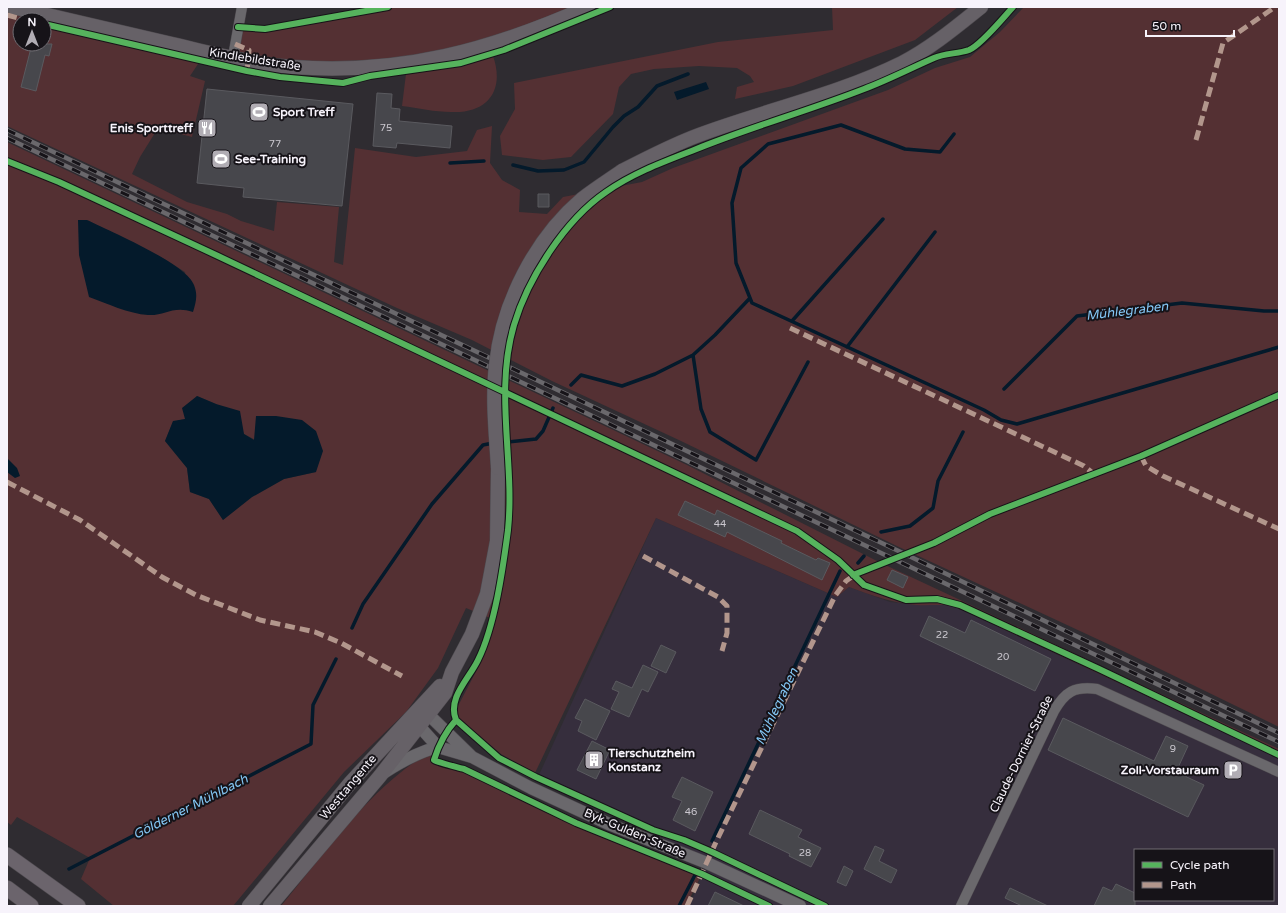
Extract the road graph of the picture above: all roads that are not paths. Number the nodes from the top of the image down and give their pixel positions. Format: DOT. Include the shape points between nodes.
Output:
graph roads {
  1 [pos="13,7"];
  2 [pos="242,7"];
  3 [pos="588,7"];
  4 [pos="981,7"];
  5 [pos="233,57"];
  6 [pos="422,718"];
  7 [pos="438,747"];
  8 [pos="472,757"];
  9 [pos="1279,772"];
  10 [pos="380,776"];
  11 [pos="7,855"];
  12 [pos="7,888"];
  13 [pos="31,906"];
  14 [pos="78,906"];
  15 [pos="249,906"];
  16 [pos="270,906"];
  17 [pos="800,906"];
  18 [pos="961,906"];
  1 -- 5 [label="main road, Kindlebildstraße"];
  2 -- 5 [label="street"];
  3 -- 5 [label="main road, Kindlebildstraße" via="502,42 398,65 353,68 292,67"];
  4 -- 6 [label="main road, Westtangente, bridge" via="928,47 861,82 699,135 622,171 582,199 559,222 539,248 520,282 498,348 495,373 497,541 488,594 452,672"];
  6 -- 7 [label="street"];
  6 -- 8 [label="street, Byk-Gulden-Straße"];
  6 -- 10 [label="main road, Westtangente"];
  6 -- 15 [label="main road, Westtangente" via="351,782"];
  7 -- 8 [label="street, Byk-Gulden-Straße"];
  7 -- 10 [label="street" via="422,751"];
  8 -- 17 [label="street, Byk-Gulden-Straße" via="611,825 707,863"];
  9 -- 18 [label="street, Claude-Dornier-Straße" via="1097,689 1084,687 1073,690 1062,698 1054,711"];
  10 -- 16 [label="main road, Westtangente"];
  11 -- 14 [label="main road"];
  12 -- 13 [label="main road"];
}
